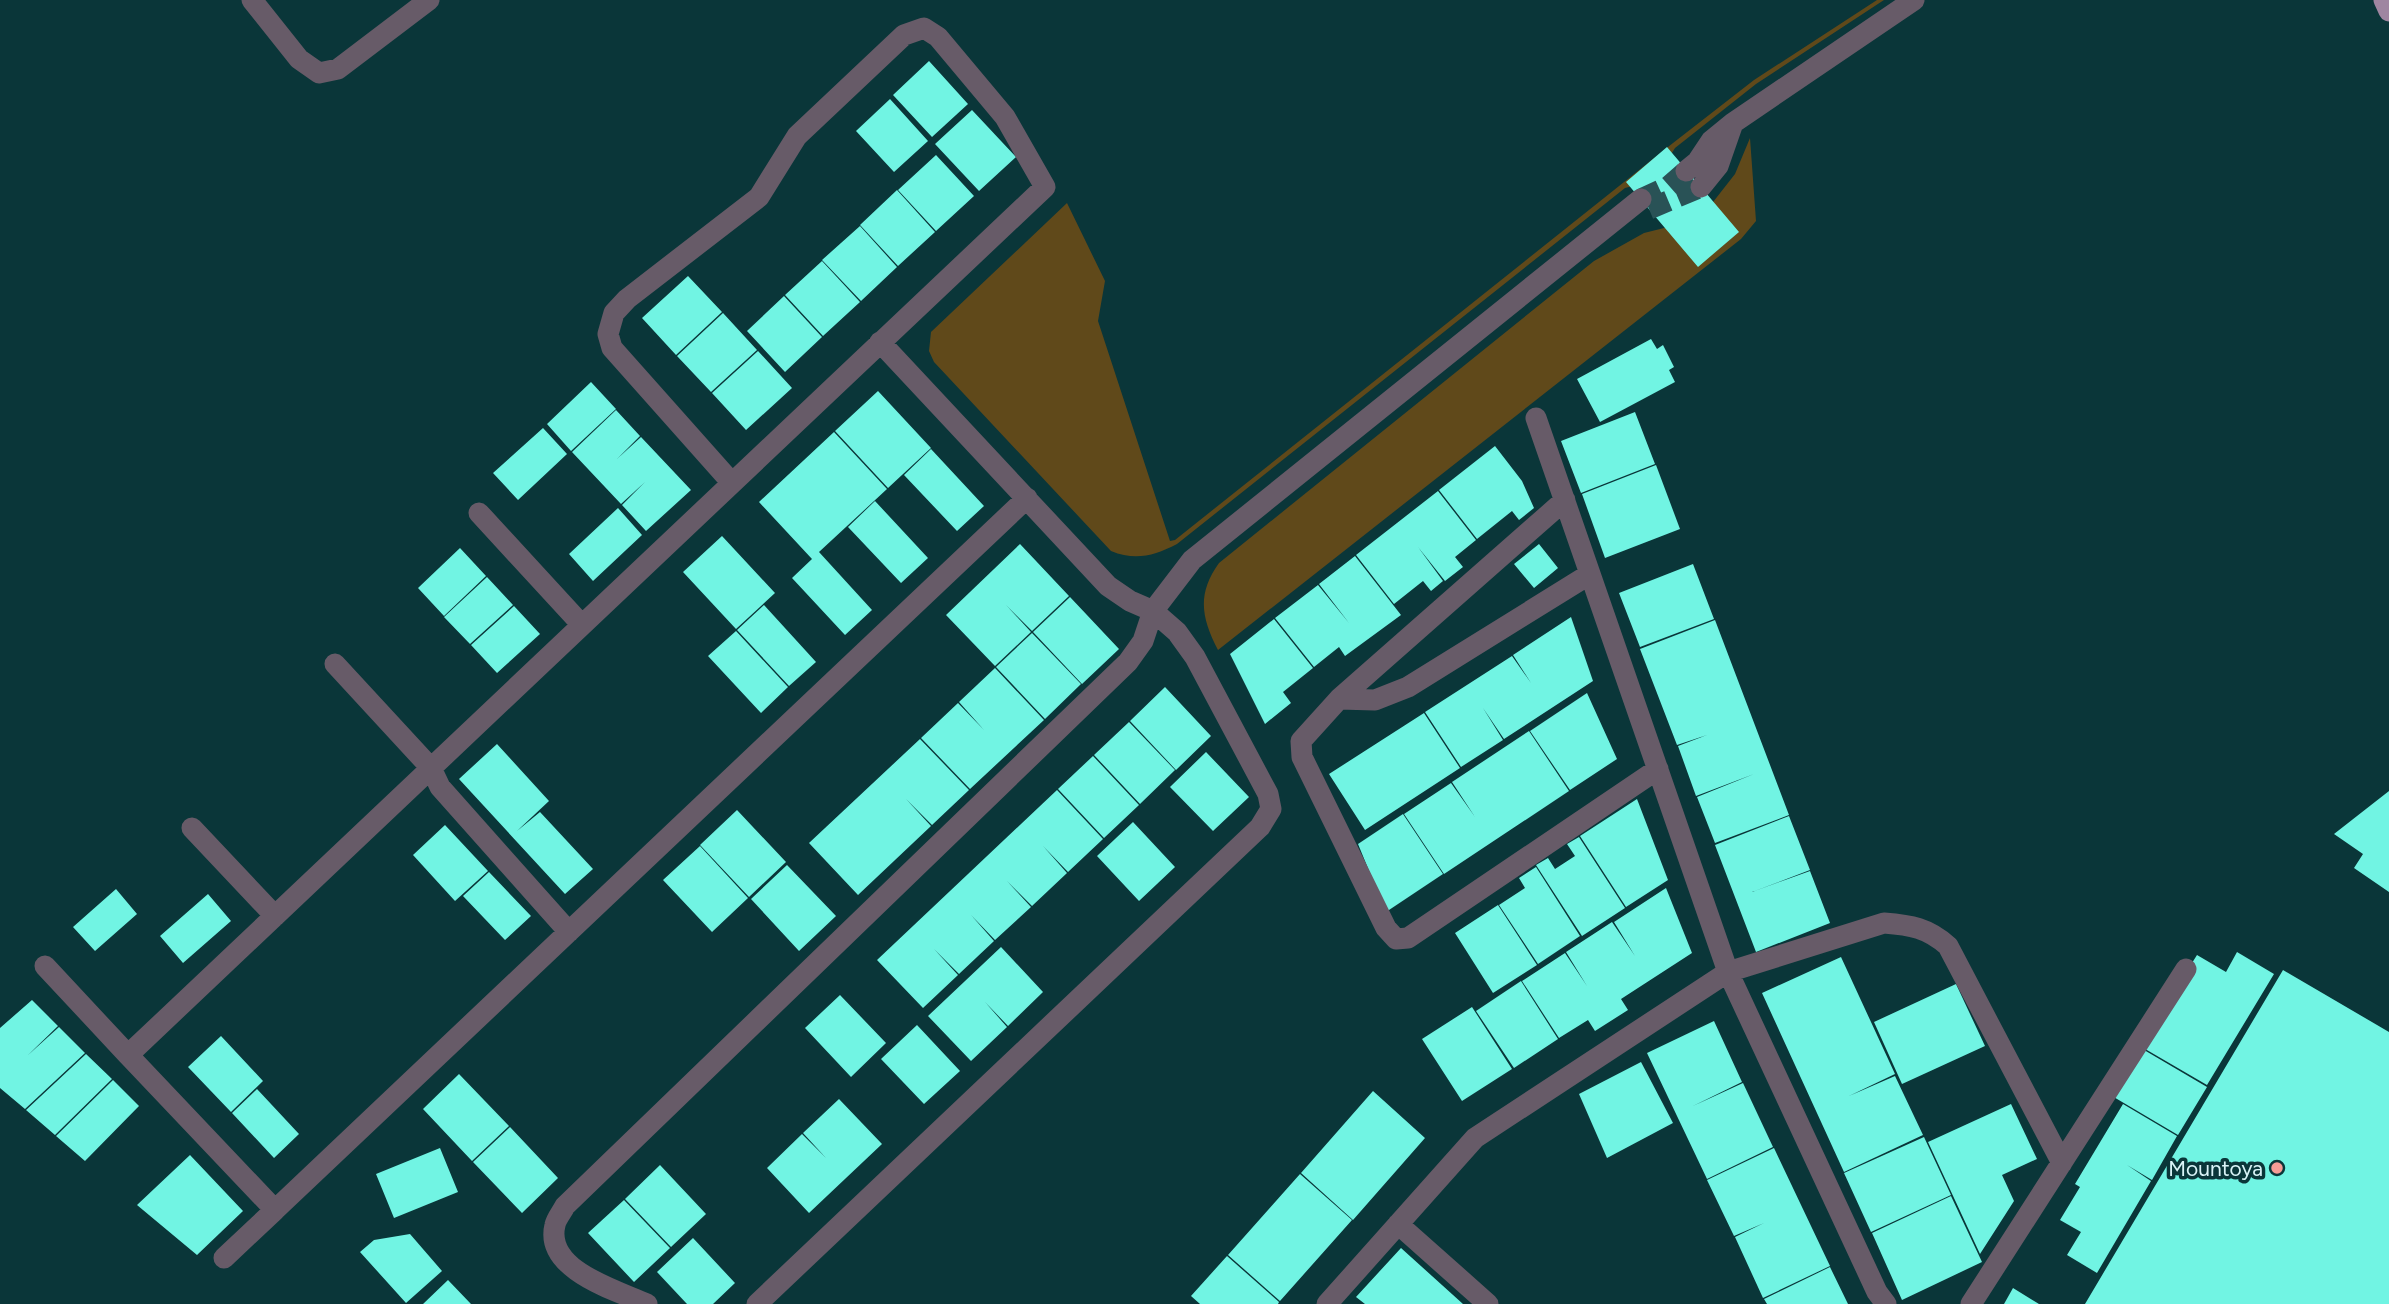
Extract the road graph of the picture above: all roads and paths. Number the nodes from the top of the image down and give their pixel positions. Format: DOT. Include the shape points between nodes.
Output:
graph roads {
  1 [pos="252,0"];
  2 [pos="429,0"];
  3 [pos="1914,0"];
  4 [pos="1734,123"];
  5 [pos="1686,171"];
  6 [pos="1701,187"];
  7 [pos="1645,204"];
  8 [pos="880,342"];
  9 [pos="1536,418"];
  10 [pos="732,482"];
  11 [pos="1027,498"];
  12 [pos="1565,500"];
  13 [pos="479,513"];
  14 [pos="1590,573"];
  15 [pos="1153,611"];
  16 [pos="582,625"];
  17 [pos="335,664"];
  18 [pos="1339,699"];
  19 [pos="431,768"];
  20 [pos="1658,769"];
  21 [pos="192,828"];
  22 [pos="275,916"];
  23 [pos="569,932"];
  24 [pos="45,966"];
  25 [pos="2186,969"];
  26 [pos="1728,972"];
  27 [pos="128,1055"];
  28 [pos="2062,1163"];
  29 [pos="275,1210"];
  30 [pos="1398,1224"];
  31 [pos="224,1258"];
  32 [pos="647,1304"];
  33 [pos="757,1304"];
  34 [pos="1326,1304"];
  35 [pos="1488,1304"];
  36 [pos="1886,1304"];
  37 [pos="1971,1304"];
  1 -- 2 [label="street" via="299,59 319,74 338,69"];
  3 -- 4 [label="street"];
  4 -- 5 [label="street" via="1711,141"];
  4 -- 6 [label="street" via="1718,166"];
  7 -- 15 [label="street" via="1600,231 1192,560"];
  8 -- 10 [label="street"];
  8 -- 10 [label="street" via="1045,187 1005,117 938,37 924,27 904,35 797,136 759,197 648,279 614,313 608,334 612,348"];
  8 -- 11 [label="street"];
  9 -- 12 [label="street"];
  10 -- 16 [label="street"];
  11 -- 15 [label="street" via="1108,586"];
  11 -- 23 [label="street"];
  12 -- 14 [label="street"];
  12 -- 18 [label="street"];
  13 -- 16 [label="street"];
  14 -- 18 [label="street" via="1408,687 1375,700"];
  14 -- 20 [label="street"];
  15 -- 32 [label="street" via="1143,641 1128,662 565,1206 555,1225 555,1237 568,1267"];
  15 -- 33 [label="street" via="1177,632 1195,657 1268,794 1271,809 1260,827"];
  16 -- 19 [label="street"];
  17 -- 19 [label="street"];
  18 -- 20 [label="street" via="1301,741 1302,757 1386,928 1396,939 1408,938"];
  19 -- 22 [label="street"];
  19 -- 23 [label="street" via="440,787"];
  20 -- 26 [label="street"];
  21 -- 22 [label="street"];
  22 -- 27 [label="street"];
  23 -- 29 [label="street"];
  24 -- 27 [label="street"];
  25 -- 28 [label="street"];
  26 -- 28 [label="street" via="1884,923 1932,932 1948,946"];
  26 -- 30 [label="street" via="1475,1138"];
  26 -- 36 [label="street"];
  27 -- 29 [label="street"];
  28 -- 37 [label="street"];
  29 -- 31 [label="street"];
  30 -- 34 [label="street"];
  30 -- 35 [label="street"];
}
